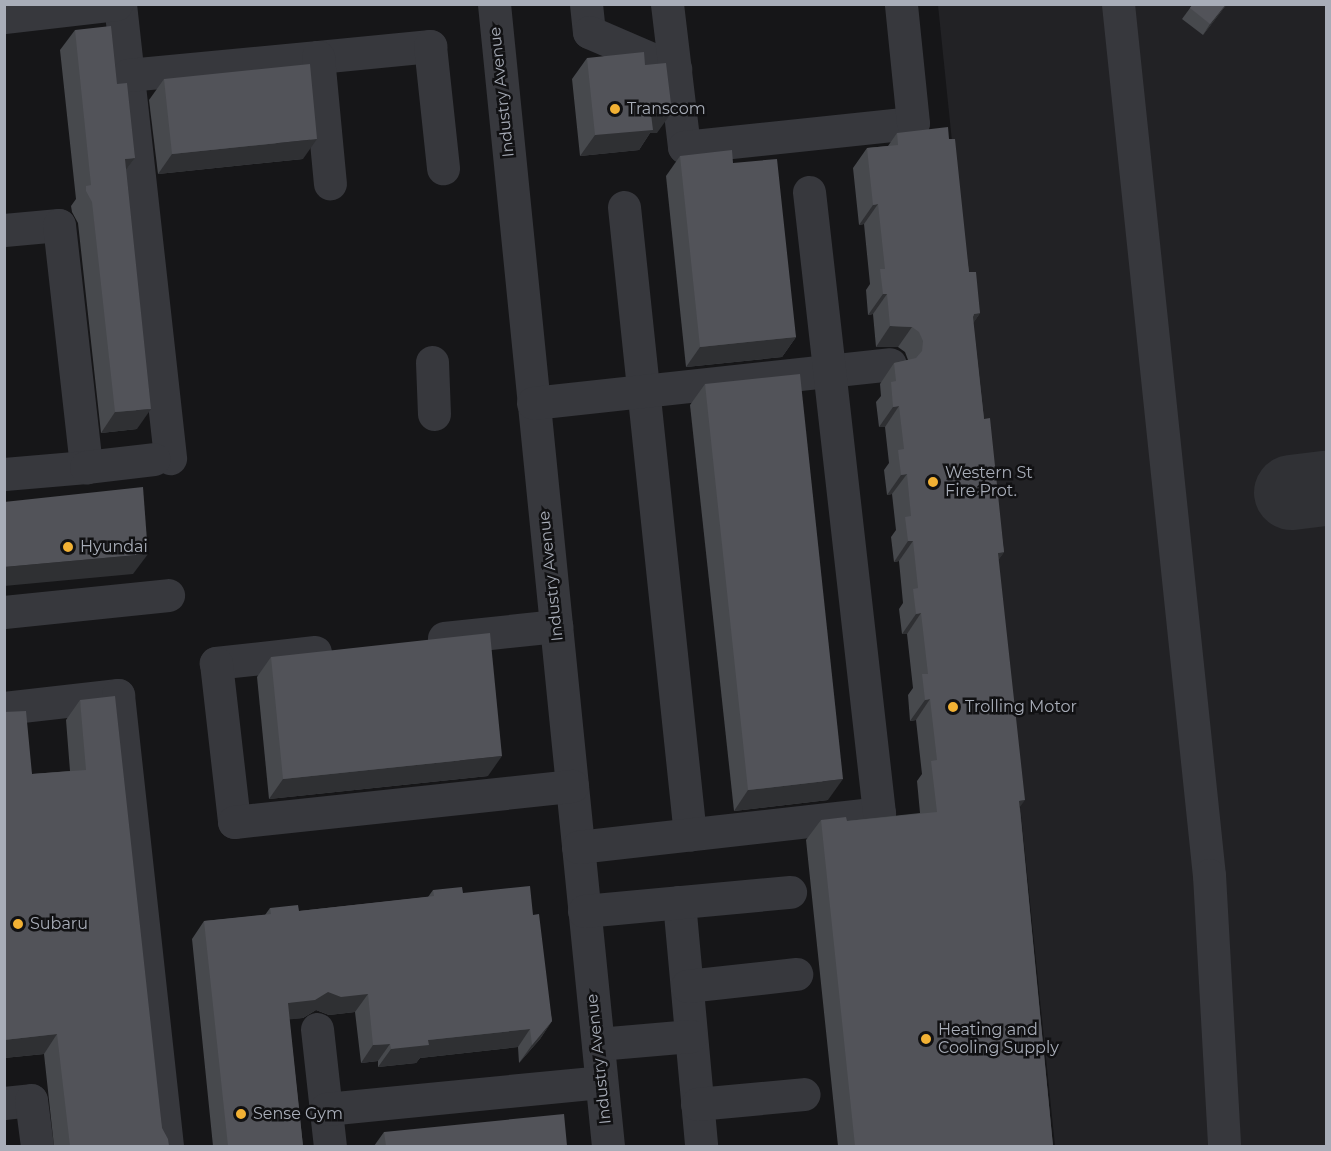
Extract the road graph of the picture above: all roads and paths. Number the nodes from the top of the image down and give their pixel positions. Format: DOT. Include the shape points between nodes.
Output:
graph roads {
  1 [pos="116,4"];
  2 [pos="120,4"];
  3 [pos="494,4"];
  4 [pos="586,4"];
  5 [pos="667,4"];
  6 [pos="902,4"];
  7 [pos="1118,4"];
  8 [pos="4,17"];
  9 [pos="318,57"];
  10 [pos="675,69"];
  11 [pos="128,75"];
  12 [pos="443,168"];
  13 [pos="330,183"];
  14 [pos="809,192"];
  15 [pos="624,207"];
  16 [pos="4,230"];
  17 [pos="432,362"];
  18 [pos="890,364"];
  19 [pos="829,370"];
  20 [pos="643,391"];
  21 [pos="533,403"];
  22 [pos="434,414"];
  23 [pos="86,467"];
  24 [pos="4,474"];
  25 [pos="168,595"];
  26 [pos="4,612"];
  27 [pos="556,626"];
  28 [pos="415,642"];
  29 [pos="345,649"];
  30 [pos="4,708"];
  31 [pos="572,786"];
  32 [pos="690,835"];
  33 [pos="578,847"];
  34 [pos="790,891"];
  35 [pos="679,902"];
  36 [pos="584,911"];
  37 [pos="796,974"];
  38 [pos="687,986"];
  39 [pos="317,1029"];
  40 [pos="691,1036"];
  41 [pos="598,1044"];
  42 [pos="601,1082"];
  43 [pos="804,1094"];
  44 [pos="4,1103"];
  45 [pos="697,1104"];
  46 [pos="326,1109"];
  47 [pos="37,1146"];
  48 [pos="167,1146"];
  49 [pos="330,1146"];
  50 [pos="608,1146"];
  51 [pos="701,1146"];
  52 [pos="1224,1146"];
  1 -- 8 [label="street"];
  2 -- 11 [label="street"];
  3 -- 21 [label="street, Industry Avenue"];
  4 -- 10 [label="street" via="589,32"];
  5 -- 10 [label="street"];
  6 -- 10 [label="street" via="913,123 684,147"];
  7 -- 52 [label="street" via="1209,875"];
  9 -- 11 [label="street"];
  9 -- 12 [label="street" via="430,46"];
  9 -- 13 [label="street"];
  11 -- 23 [label="street" via="162,459"];
  14 -- 19 [label="street"];
  15 -- 20 [label="street"];
  16 -- 23 [label="street" via="59,225"];
  17 -- 22 [label="street"];
  18 -- 19 [label="street"];
  19 -- 20 [label="street"];
  19 -- 32 [label="street" via="879,813"];
  20 -- 21 [label="street"];
  20 -- 32 [label="street"];
  21 -- 27 [label="street, Industry Avenue"];
  23 -- 24 [label="street"];
  25 -- 26 [label="street"];
  27 -- 28 [label="street"];
  27 -- 31 [label="street, Industry Avenue"];
  29 -- 31 [label="street" via="216,663 234,822"];
  30 -- 48 [label="street" via="118,695"];
  31 -- 33 [label="street, Industry Avenue"];
  32 -- 33 [label="street"];
  33 -- 36 [label="street, Industry Avenue"];
  34 -- 35 [label="street"];
  35 -- 36 [label="street"];
  35 -- 38 [label="street"];
  36 -- 41 [label="street, Industry Avenue"];
  37 -- 38 [label="street"];
  38 -- 40 [label="street"];
  39 -- 46 [label="street"];
  40 -- 41 [label="street"];
  40 -- 45 [label="street"];
  41 -- 42 [label="street, Industry Avenue"];
  42 -- 46 [label="street"];
  42 -- 50 [label="street, Industry Avenue"];
  43 -- 45 [label="street"];
  44 -- 47 [label="street" via="31,1100"];
  45 -- 51 [label="street"];
  46 -- 49 [label="street"];
}
